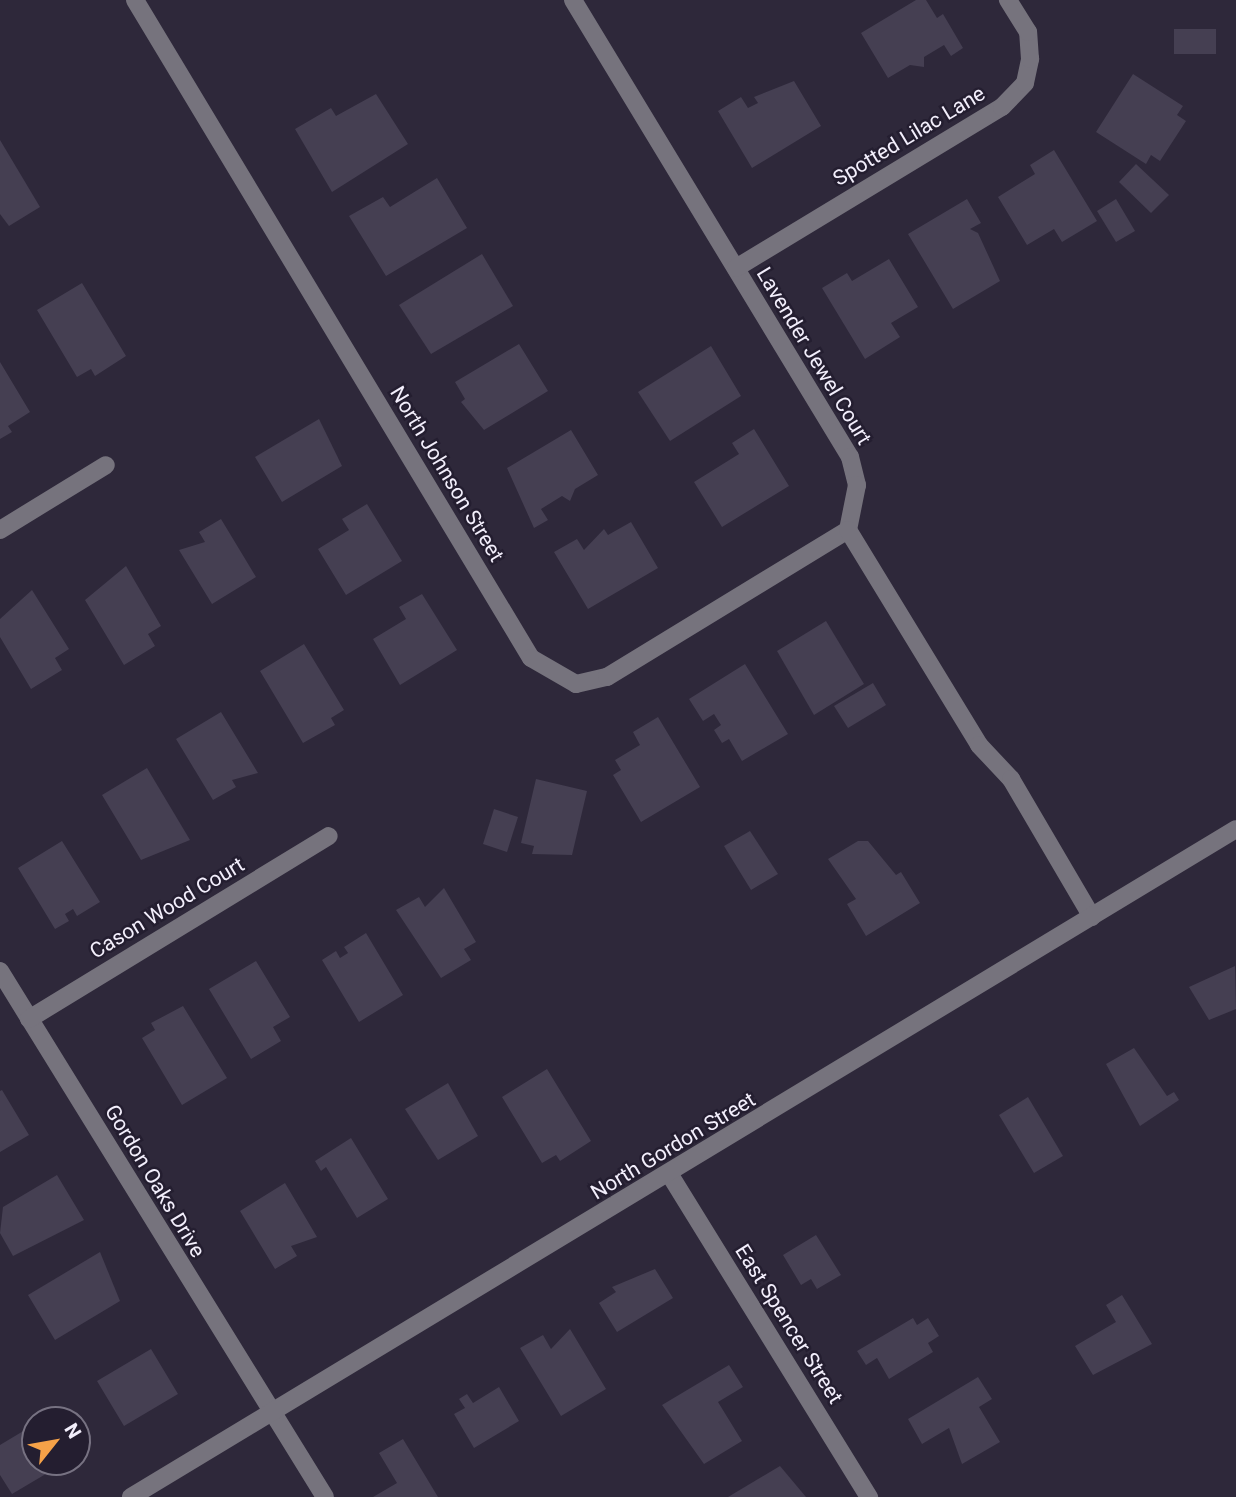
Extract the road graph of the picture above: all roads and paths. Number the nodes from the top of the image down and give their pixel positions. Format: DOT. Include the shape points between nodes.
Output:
graph roads {
  1 [pos="135,0"];
  2 [pos="573,0"];
  3 [pos="1008,0"];
  4 [pos="736,268"];
  5 [pos="106,465"];
  6 [pos="0,530"];
  7 [pos="848,530"];
  8 [pos="1236,829"];
  9 [pos="329,836"];
  10 [pos="1092,917"];
  11 [pos="0,971"];
  12 [pos="29,1019"];
  13 [pos="670,1175"];
  14 [pos="270,1414"];
  15 [pos="131,1497"];
  16 [pos="325,1497"];
  17 [pos="869,1497"];
  1 -- 7 [label="street, North Johnson Street" via="531,659 576,684 607,677"];
  2 -- 4 [label="street, Lavender Jewel Court"];
  3 -- 4 [label="street, Spotted Lilac Lane" via="1028,32 1030,59 1025,83 1002,107"];
  4 -- 7 [label="street, Lavender Jewel Court" via="850,457 857,485"];
  5 -- 6 [label="street"];
  7 -- 10 [label="street" via="979,745 1011,779"];
  8 -- 10 [label="street, North Gordon Street"];
  9 -- 12 [label="street, Cason Wood Court"];
  10 -- 13 [label="street, North Gordon Street"];
  11 -- 12 [label="street, Gordon Oaks Drive"];
  12 -- 14 [label="street, Gordon Oaks Drive"];
  13 -- 14 [label="street, North Gordon Street"];
  13 -- 17 [label="street, East Spencer Street"];
  14 -- 15 [label="street, North Gordon Street"];
  14 -- 16 [label="street, Gordon Oaks Drive"];
}
